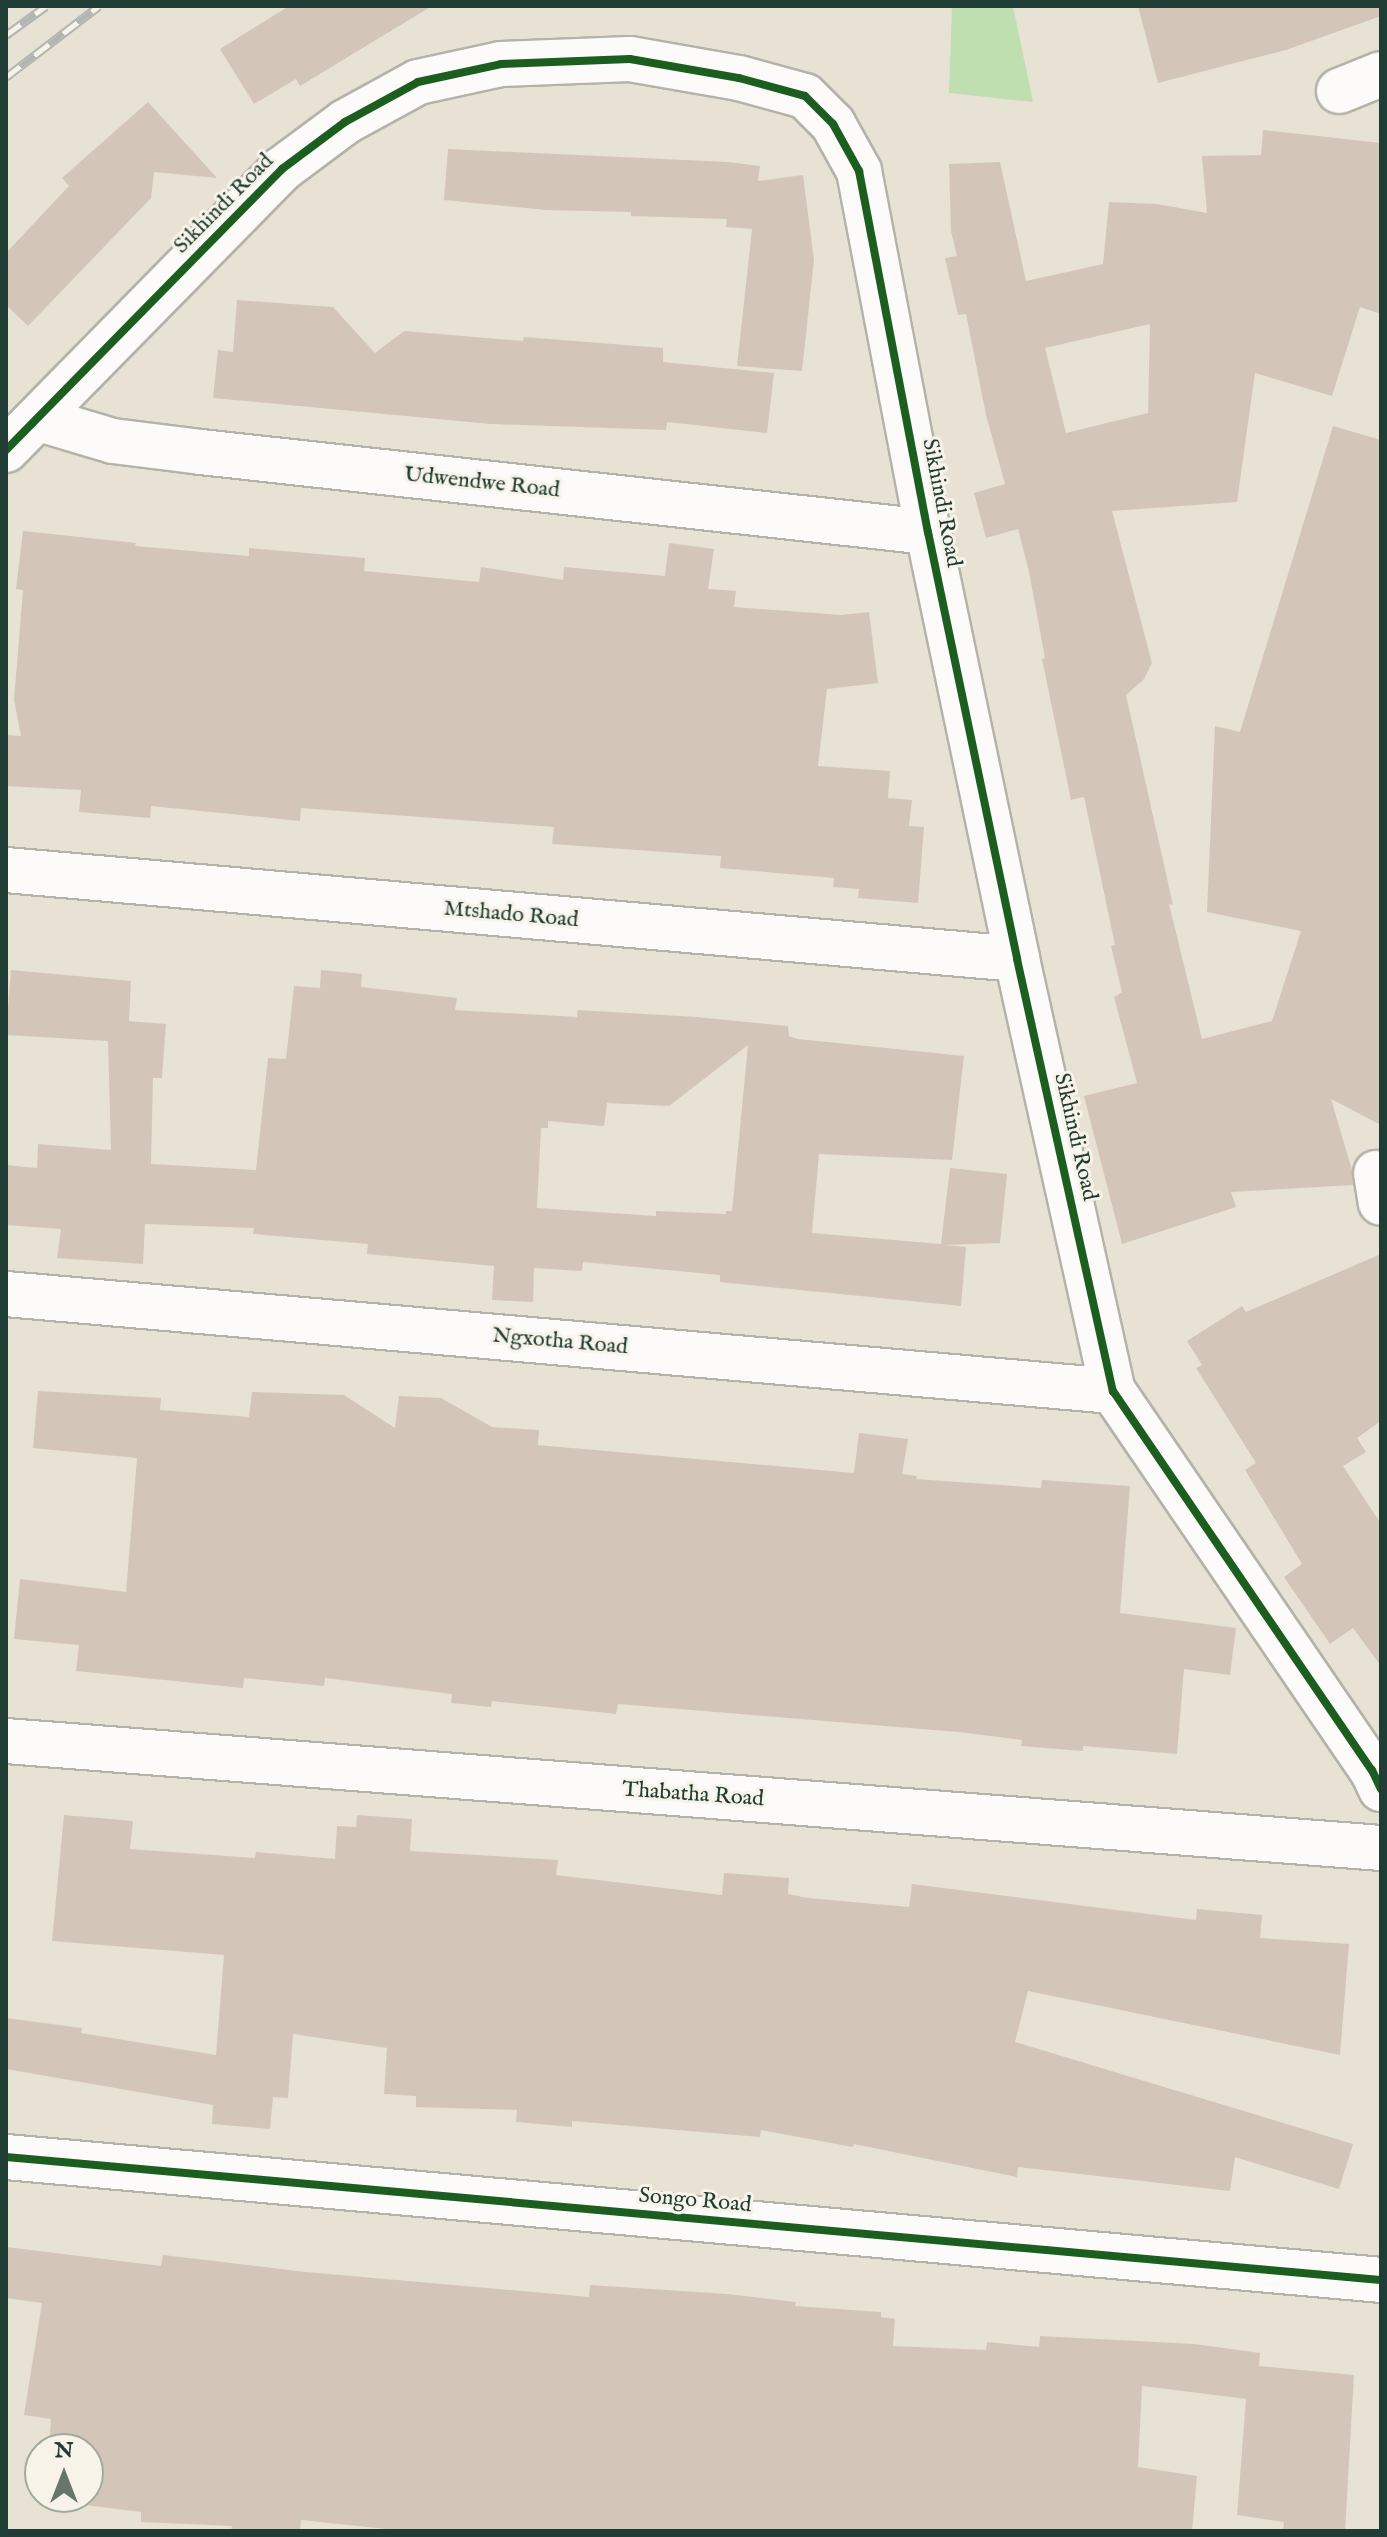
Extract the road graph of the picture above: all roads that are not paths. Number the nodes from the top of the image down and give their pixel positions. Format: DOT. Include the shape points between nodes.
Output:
graph roads {
  1 [pos="1381,74"];
  2 [pos="1339,91"];
  3 [pos="39,419"];
  4 [pos="6,450"];
  5 [pos="928,532"];
  6 [pos="6,870"];
  7 [pos="1017,959"];
  8 [pos="6,1294"];
  9 [pos="1113,1391"];
  10 [pos="6,1741"];
  11 [pos="1381,1789"];
  12 [pos="1381,1848"];
  13 [pos="6,2157"];
  14 [pos="1381,2280"];
  1 -- 2 [label="street"];
  3 -- 4 [label="street, Sikhindi Road"];
  3 -- 5 [label="street, Udwendwe Road" via="113,441"];
  3 -- 5 [label="street, Sikhindi Road" via="282,169 345,122 418,82 501,64 630,59 805,96 833,124 859,171"];
  5 -- 7 [label="street, Sikhindi Road"];
  6 -- 7 [label="street, Mtshado Road"];
  7 -- 9 [label="street, Sikhindi Road"];
  8 -- 9 [label="street, Ngxotha Road"];
  9 -- 11 [label="street, Sikhindi Road"];
  10 -- 12 [label="street, Thabatha Road"];
  13 -- 14 [label="street, Songo Road"];
}
